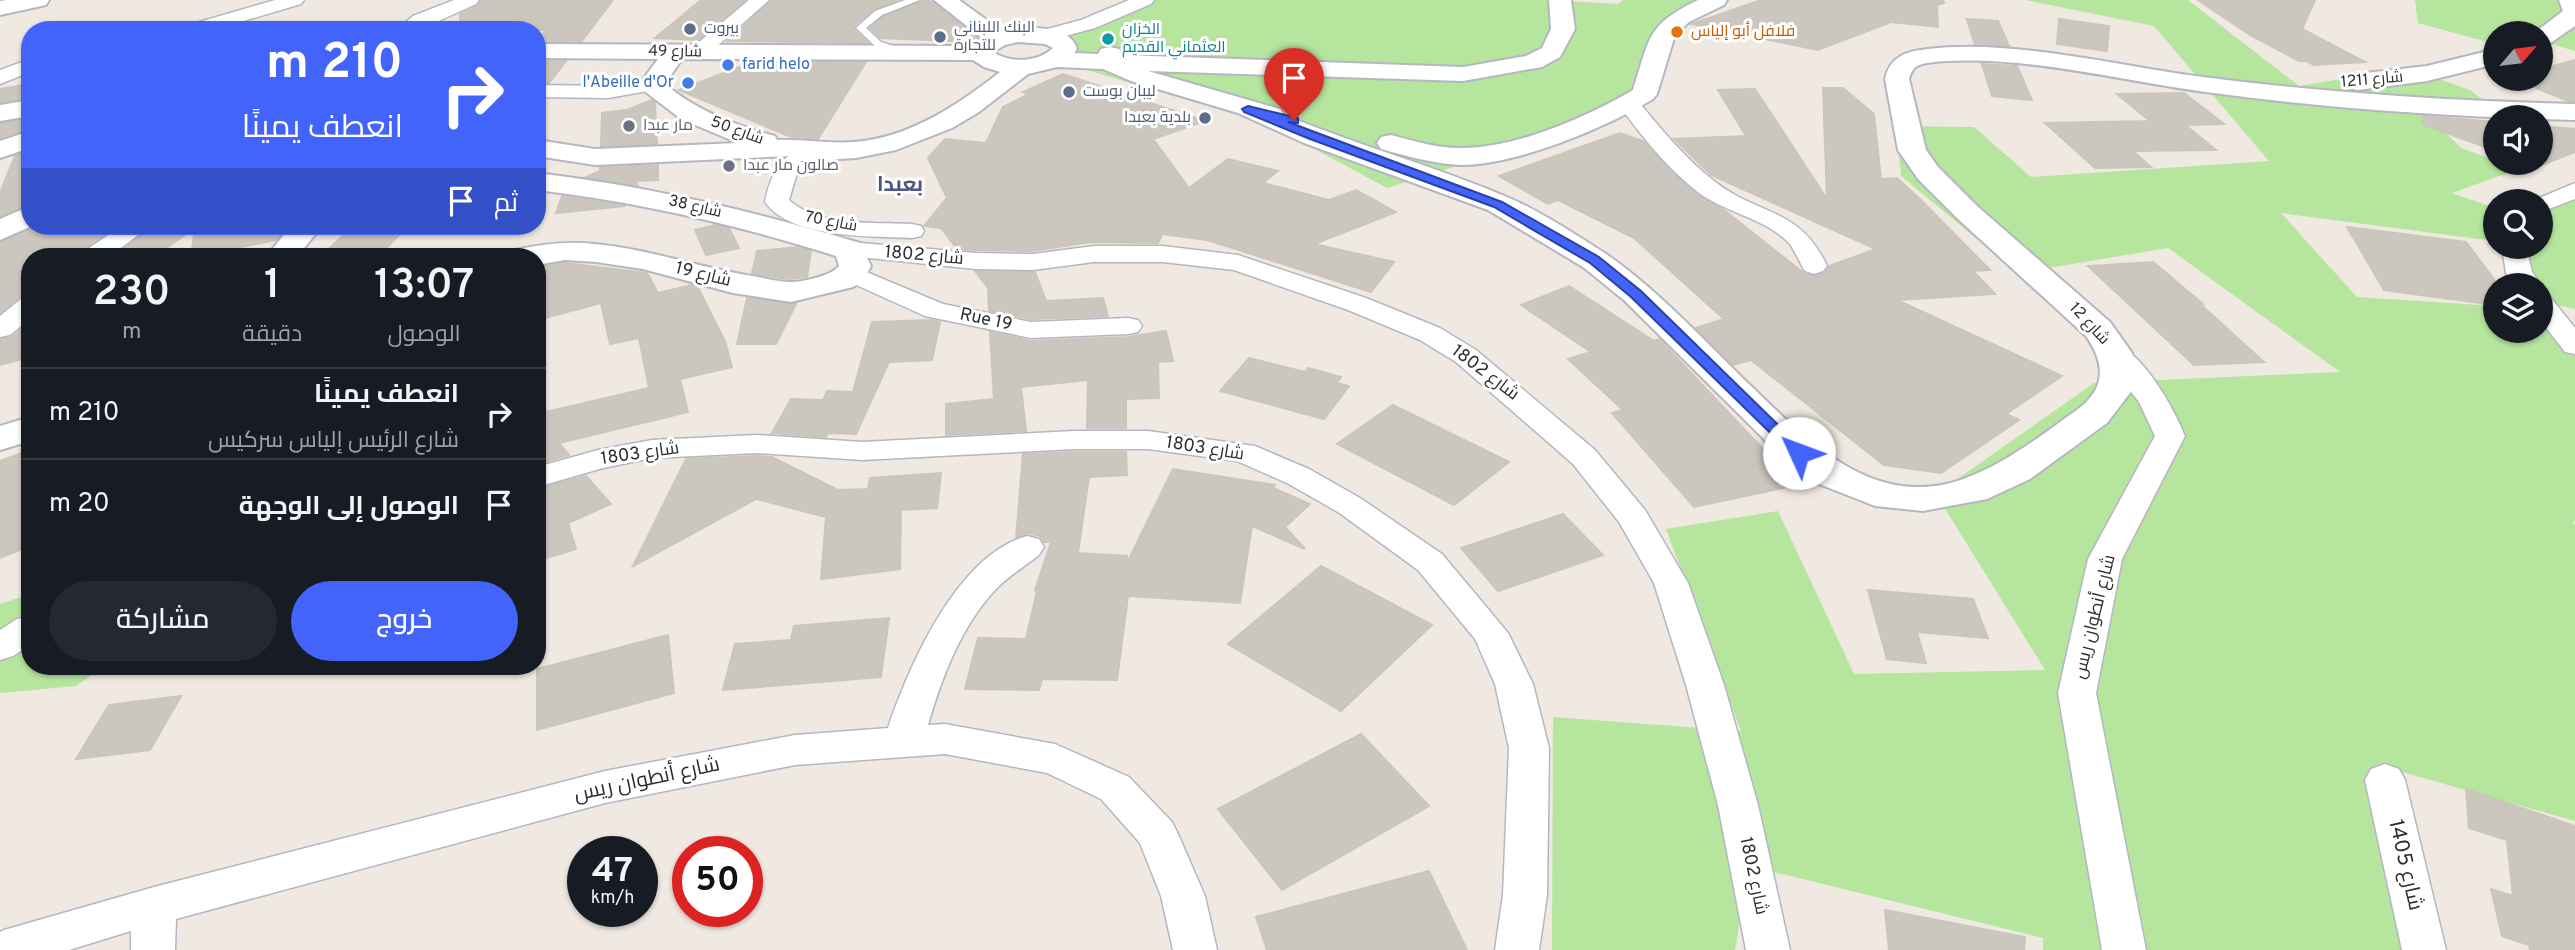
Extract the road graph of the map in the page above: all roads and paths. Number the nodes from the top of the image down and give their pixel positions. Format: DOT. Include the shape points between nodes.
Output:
graph roads {
  1 [pos="38,0"];
  2 [pos="295,0"];
  3 [pos="470,0"];
  4 [pos="760,0"];
  5 [pos="915,0"];
  6 [pos="944,0"];
  7 [pos="1537,0"];
  8 [pos="1560,0"];
  9 [pos="1716,0"];
  10 [pos="2570,0"];
  11 [pos="1135,2"];
  12 [pos="0,8"];
  13 [pos="223,21"];
  14 [pos="421,21"];
  15 [pos="2553,31"];
  16 [pos="989,46"];
  17 [pos="1055,47"];
  18 [pos="546,51"];
  19 [pos="687,52"];
  20 [pos="912,54"];
  21 [pos="1110,59"];
  22 [pos="2483,59"];
  23 [pos="21,66"];
  24 [pos="1023,66"];
  25 [pos="0,68"];
  26 [pos="21,69"];
  27 [pos="0,78"];
  28 [pos="652,85"];
  29 [pos="2245,88"];
  30 [pos="546,91"];
  31 [pos="1629,103"];
  32 [pos="1248,109"];
  33 [pos="21,110"];
  34 [pos="2575,112"];
  35 [pos="0,113"];
  36 [pos="21,142"];
  37 [pos="546,149"];
  38 [pos="0,150"];
  39 [pos="800,150"];
  40 [pos="546,182"];
  41 [pos="2575,190"];
  42 [pos="21,200"];
  43 [pos="2553,200"];
  44 [pos="0,201"];
  45 [pos="21,220"];
  46 [pos="0,231"];
  47 [pos="912,231"];
  48 [pos="125,235"];
  49 [pos="105,248"];
  50 [pos="546,254"];
  51 [pos="851,262"];
  52 [pos="1814,266"];
  53 [pos="21,312"];
  54 [pos="2553,318"];
  55 [pos="1128,326"];
  56 [pos="0,329"];
  57 [pos="2575,346"];
  58 [pos="2115,353"];
  59 [pos="21,431"];
  60 [pos="0,439"];
  61 [pos="546,474"];
  62 [pos="1027,547"];
  63 [pos="21,634"];
  64 [pos="0,648"];
  65 [pos="904,740"];
  66 [pos="2385,780"];
  67 [pos="155,906"];
  68 [pos="4,950"];
  69 [pos="153,950"];
  70 [pos="1195,950"];
  71 [pos="1517,950"];
  72 [pos="1768,950"];
  73 [pos="2124,950"];
  74 [pos="2424,950"];
  1 -- 12 [label="main road"];
  2 -- 13 [label="street"];
  3 -- 14 [label="street"];
  4 -- 19 [label="street"];
  5 -- 20 [label="lane" via="867,19 861,28 878,44"];
  6 -- 16 [label="main road"];
  7 -- 21 [label="main road" via="1540,29 1529,45 1483,59"];
  8 -- 21 [label="main road" via="1563,29 1552,52 1533,62 1493,70 1451,74"];
  9 -- 31 [label="main road" via="1681,17 1664,32 1648,87"];
  10 -- 15 [label="main road" via="2575,12"];
  11 -- 17 [label="street" via="1088,24"];
  16 -- 17 [label="main road" via="1018,35"];
  16 -- 20 [label="main road, شارع 49"];
  16 -- 24 [label="main road" via="990,62"];
  17 -- 21 [label="main road"];
  17 -- 24 [label="main road"];
  18 -- 19 [label="main road, شارع 49"];
  19 -- 20 [label="main road, شارع 49"];
  19 -- 28 [label="main road"];
  21 -- 32 [label="main road" via="1140,76"];
  22 -- 29 [label="main road, شارع 1211" via="2398,79"];
  23 -- 25 [label="street"];
  24 -- 39 [label="main road" via="955,119 924,134 876,146"];
  26 -- 27 [label="street"];
  28 -- 30 [label="street" via="608,92"];
  28 -- 39 [label="main road, شارع 50" via="668,101 713,124"];
  29 -- 34 [label="main road, شارع 12" via="2464,108"];
  29 -- 58 [label="main road, شارع 12" via="1991,55 1917,58 1899,68 1899,95 1912,150 1928,173 2098,329"];
  31 -- 32 [label="main road" via="1540,138 1472,156 1425,152"];
  31 -- 52 [label="street" via="1678,163 1708,189 1790,230 1810,249"];
  32 -- 58 [label="main road, شارع 12" via="1498,204 1594,260 1636,294 1799,453 1833,476 1889,497 1923,499 1973,490 2016,471 2094,415 2115,389"];
  33 -- 35 [label="main road"];
  36 -- 38 [label="main road"];
  37 -- 39 [label="main road" via="595,157"];
  39 -- 47 [label="street, شارع 70" via="780,183 777,202 781,207 839,227"];
  40 -- 51 [label="main road, شارع 38" via="664,200 770,225"];
  41 -- 43 [label="street"];
  42 -- 44 [label="main road"];
  45 -- 46 [label="main road"];
  48 -- 49 [label="street"];
  50 -- 51 [label="main road, شارع 19" via="596,253 644,260 733,283 791,292 842,279"];
  51 -- 55 [label="street, Rue 19" via="935,310 1031,330"];
  51 -- 72 [label="street, شارع 1802" via="1033,262 1094,254 1163,254 1238,263 1357,304 1418,329 1465,356 1584,457 1633,517 1671,583 1734,792"];
  53 -- 56 [label="street"];
  54 -- 57 [label="street"];
  58 -- 73 [label="street, شارع أنطوان ريس" via="2154,399 2170,436 2105,559 2077,693"];
  59 -- 60 [label="main road"];
  61 -- 71 [label="street, شارع 1803" via="652,449 757,444 862,451 1123,440 1244,453 1298,476 1349,505 1430,562 1490,633 1514,684 1529,748 1525,895"];
  62 -- 65 [label="street" via="978,587 944,635 922,679"];
  63 -- 64 [label="street"];
  65 -- 67 [label="street, شارع أنطوان ريس" via="795,750 605,787"];
  65 -- 70 [label="street, شارع أنطوان ريس" via="945,738 1055,759 1115,788 1157,834 1183,896"];
  66 -- 74 [label="street, شارع 1405"];
  67 -- 68 [label="street, شارع أنطوان ريس"];
  67 -- 69 [label="street"];
}
